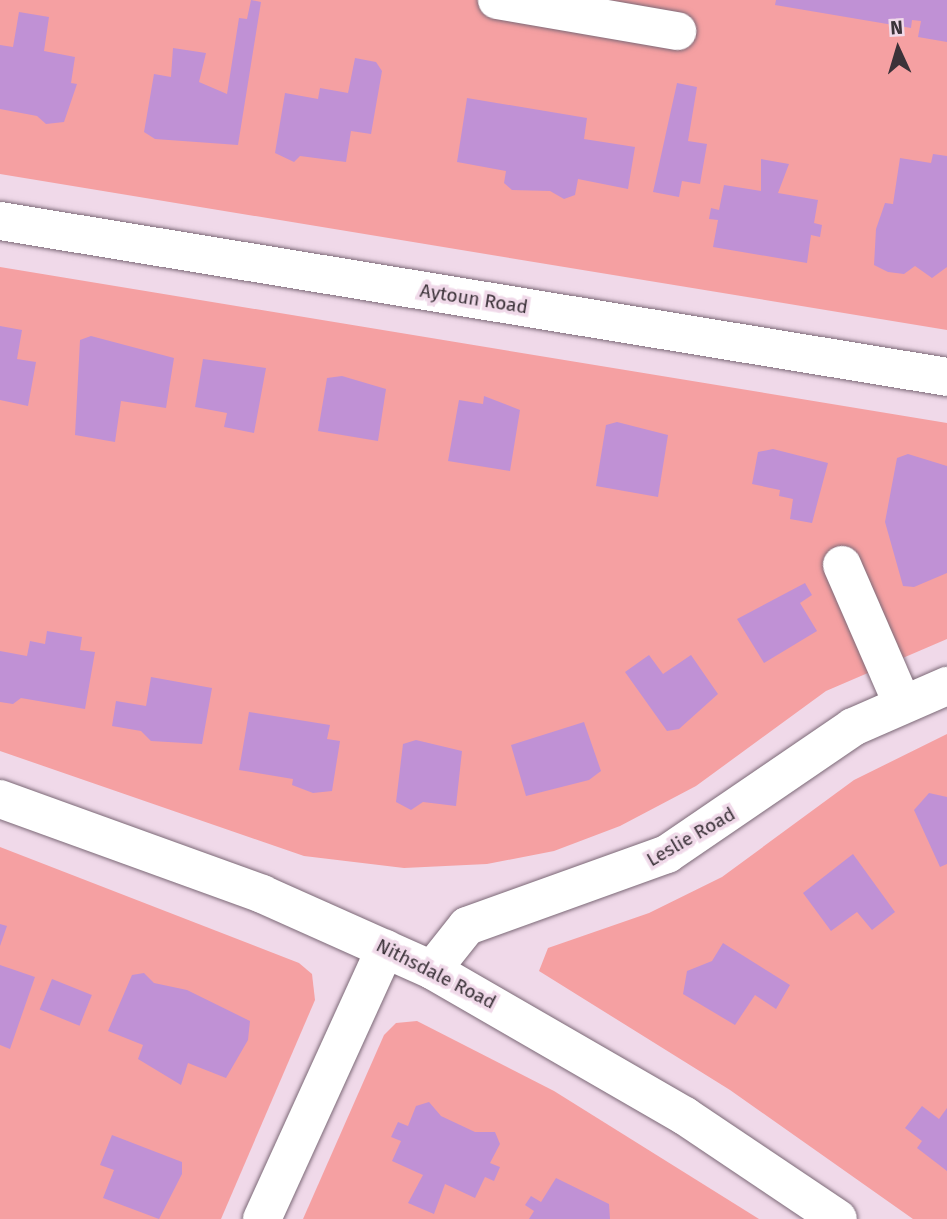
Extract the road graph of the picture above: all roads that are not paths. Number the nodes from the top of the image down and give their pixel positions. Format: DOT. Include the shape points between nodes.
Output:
graph roads {
  1 [pos="496,0"];
  2 [pos="555,5"];
  3 [pos="677,31"];
  4 [pos="0,221"];
  5 [pos="947,377"];
  6 [pos="842,565"];
  7 [pos="947,686"];
  8 [pos="902,703"];
  9 [pos="0,799"];
  10 [pos="385,948"];
  11 [pos="432,970"];
  12 [pos="262,1219"];
  13 [pos="838,1219"];
  1 -- 2 [label="street"];
  2 -- 3 [label="street"];
  4 -- 5 [label="street, Aytoun Road"];
  6 -- 8 [label="street"];
  7 -- 8 [label="street, Leslie Road"];
  8 -- 11 [label="street, Leslie Road" via="853,727 667,854 467,926"];
  9 -- 10 [label="street, Nithsdale Road" via="262,894"];
  10 -- 11 [label="street, Nithsdale Road"];
  10 -- 12 [label="street"];
  11 -- 13 [label="street, Nithsdale Road" via="685,1116"];
}
